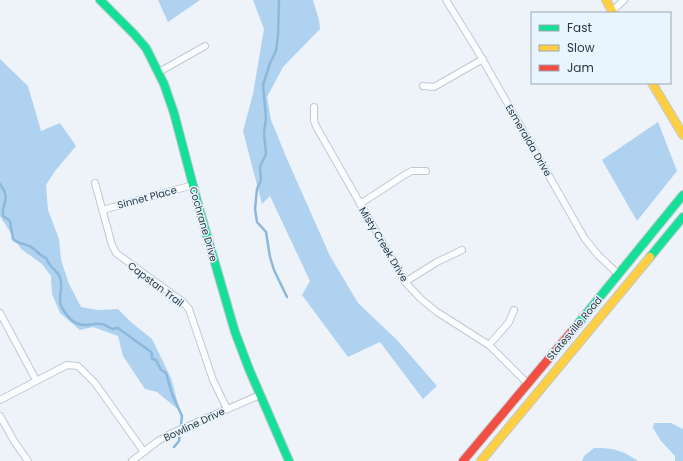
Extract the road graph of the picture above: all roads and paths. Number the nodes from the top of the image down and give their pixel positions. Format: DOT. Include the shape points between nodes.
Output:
graph roads {
  1 [pos="100,0"];
  2 [pos="446,0"];
  3 [pos="606,0"];
  4 [pos="624,0"];
  5 [pos="613,12"];
  6 [pos="205,46"];
  7 [pos="483,59"];
  8 [pos="159,72"];
  9 [pos="653,84"];
  10 [pos="423,86"];
  11 [pos="314,107"];
  12 [pos="683,135"];
  13 [pos="426,171"];
  14 [pos="95,183"];
  15 [pos="193,185"];
  16 [pos="683,194"];
  17 [pos="360,204"];
  18 [pos="102,210"];
  19 [pos="683,217"];
  20 [pos="462,250"];
  21 [pos="619,275"];
  22 [pos="405,282"];
  23 [pos="514,310"];
  24 [pos="0,313"];
  25 [pos="2,322"];
  26 [pos="489,344"];
  27 [pos="36,380"];
  28 [pos="528,384"];
  29 [pos="260,395"];
  30 [pos="0,400"];
  31 [pos="226,409"];
  32 [pos="0,416"];
  33 [pos="144,452"];
  34 [pos="28,461"];
  35 [pos="132,461"];
  36 [pos="289,461"];
  37 [pos="464,461"];
  38 [pos="481,461"];
  1 -- 8 [label="main road, Cochrane Drive" via="143,44"];
  2 -- 7 [label="street, Esmeralda Drive"];
  3 -- 5 [label="main road"];
  4 -- 5 [label="street"];
  6 -- 8 [label="street"];
  7 -- 10 [label="street" via="434,87"];
  7 -- 21 [label="street, Esmeralda Drive" via="586,239 598,256"];
  8 -- 15 [label="main road, Cochrane Drive"];
  9 -- 12 [label="main road"];
  11 -- 17 [label="street, Misty Creek Drive" via="317,128"];
  13 -- 17 [label="street" via="412,171 406,174"];
  14 -- 18 [label="street, Capstan Trail"];
  15 -- 18 [label="street, Sinnet Place"];
  15 -- 29 [label="main road, Cochrane Drive" via="229,314"];
  16 -- 21 [label="main road, Statesville Road"];
  17 -- 22 [label="street, Misty Creek Drive"];
  18 -- 31 [label="street, Capstan Trail" via="116,253 189,309 213,380"];
  19 -- 38 [label="main road, Statesville Road"];
  20 -- 22 [label="street"];
  21 -- 28 [label="main road, Statesville Road"];
  22 -- 26 [label="street, Misty Creek Drive" via="437,312"];
  23 -- 26 [label="street" via="509,322"];
  24 -- 25 [label="street"];
  25 -- 27 [label="street"];
  26 -- 28 [label="street, Misty Creek Drive"];
  27 -- 30 [label="street"];
  27 -- 33 [label="street" via="66,365 78,366 95,383"];
  28 -- 37 [label="main road, Statesville Road"];
  29 -- 31 [label="street, Bowline Drive"];
  29 -- 36 [label="main road, Cochrane Drive"];
  31 -- 33 [label="street, Bowline Drive" via="170,434"];
  32 -- 34 [label="street"];
  33 -- 35 [label="street, Bowline Drive"];
}
